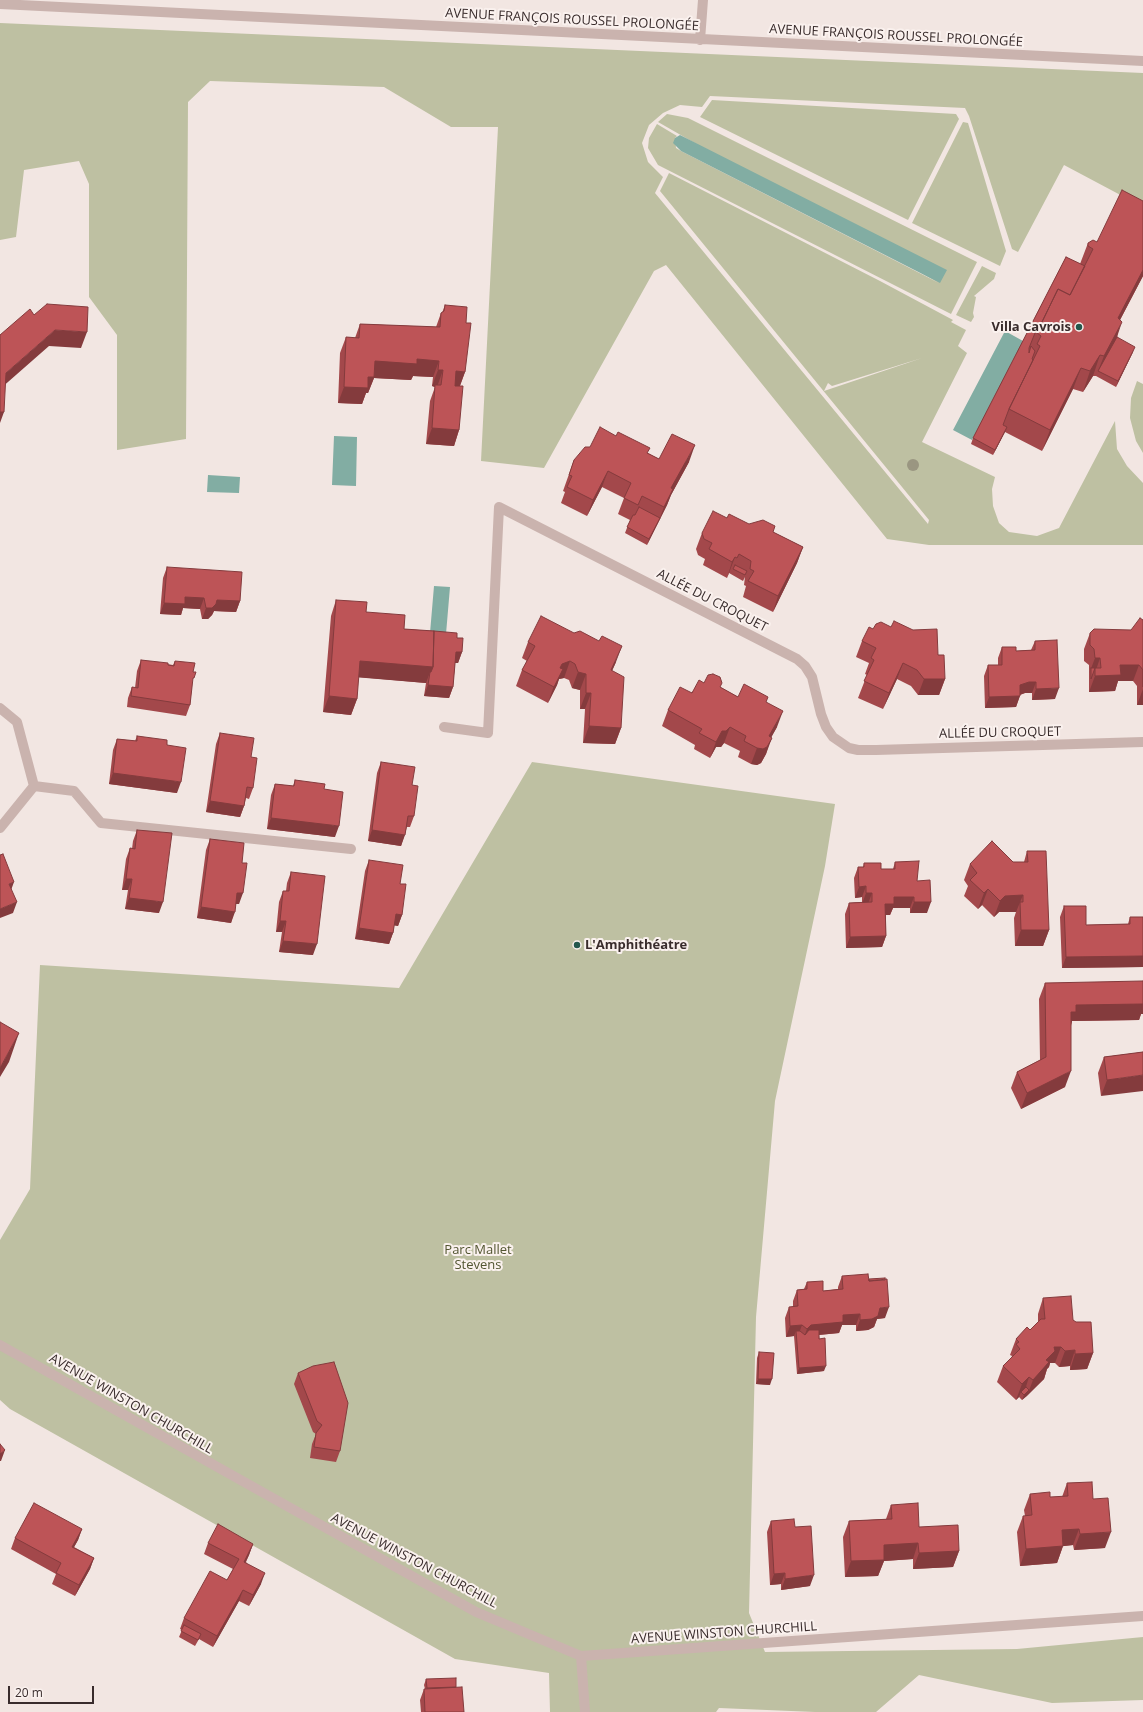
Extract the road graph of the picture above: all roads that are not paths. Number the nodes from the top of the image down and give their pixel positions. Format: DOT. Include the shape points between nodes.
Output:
graph roads {
  1 [pos="703,0"];
  2 [pos="0,4"];
  3 [pos="700,40"];
  4 [pos="1143,61"];
  5 [pos="0,708"];
  6 [pos="444,726"];
  7 [pos="1143,742"];
  8 [pos="34,786"];
  9 [pos="0,828"];
  10 [pos="351,848"];
  11 [pos="0,1344"];
  12 [pos="1143,1616"];
  13 [pos="581,1656"];
  14 [pos="585,1712"];
  1 -- 3 [label="street"];
  2 -- 3 [label="street, AVENUE FRANÇOIS ROUSSEL PROLONGÉE"];
  3 -- 4 [label="street, AVENUE FRANÇOIS ROUSSEL PROLONGÉE"];
  5 -- 8 [label="street" via="17,722"];
  6 -- 7 [label="street, ALLÉE DU CROQUET" via="488,733 499,507 797,659 812,677 826,727 833,737 849,748 876,750"];
  8 -- 9 [label="street"];
  8 -- 10 [label="street" via="74,791 101,823"];
  11 -- 13 [label="street, AVENUE WINSTON CHURCHILL" via="476,1612"];
  12 -- 13 [label="street, AVENUE WINSTON CHURCHILL"];
  13 -- 14 [label="street"];
}
